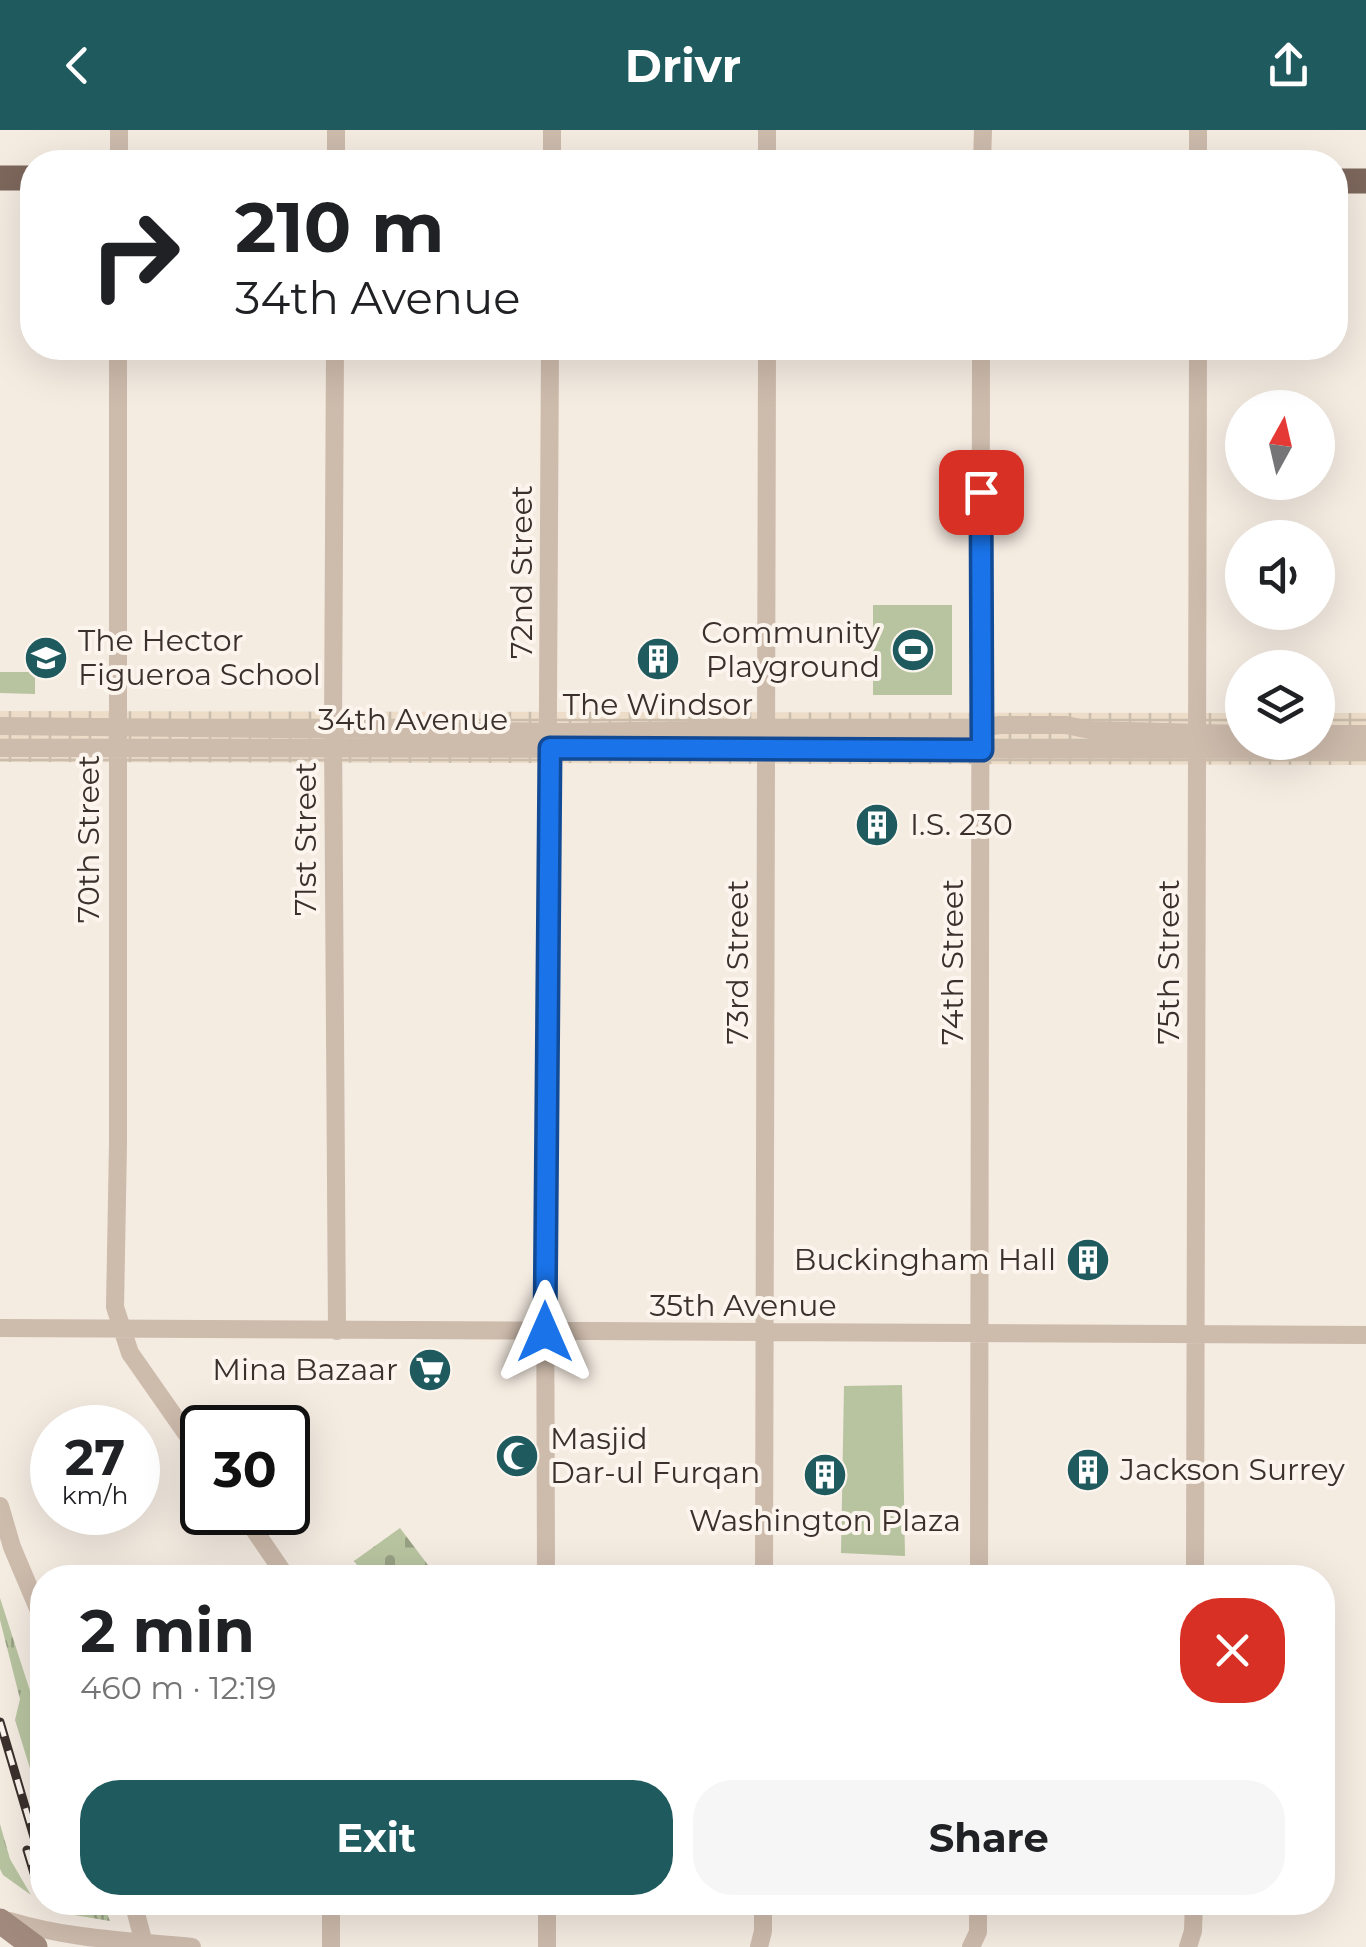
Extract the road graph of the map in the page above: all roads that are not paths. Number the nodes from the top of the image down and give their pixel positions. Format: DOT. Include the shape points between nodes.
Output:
graph roads {
  1 [pos="118,360"];
  2 [pos="336,360"];
  3 [pos="550,360"];
  4 [pos="767,360"];
  5 [pos="981,360"];
  6 [pos="1198,360"];
  7 [pos="0,726"];
  8 [pos="117,726"];
  9 [pos="982,727"];
  10 [pos="766,729"];
  11 [pos="1335,734"];
  12 [pos="1366,734"];
  13 [pos="1225,737"];
  14 [pos="333,738"];
  15 [pos="549,740"];
  16 [pos="1197,741"];
  17 [pos="0,748"];
  18 [pos="116,748"];
  19 [pos="766,748"];
  20 [pos="982,750"];
  21 [pos="1366,750"];
  22 [pos="0,1328"];
  23 [pos="122,1329"];
  24 [pos="337,1331"];
  25 [pos="545,1332"];
  26 [pos="764,1334"];
  27 [pos="980,1334"];
  28 [pos="1196,1336"];
  29 [pos="1366,1336"];
  30 [pos="180,1425"];
  31 [pos="0,1506"];
  32 [pos="258,1535"];
  33 [pos="279,1565"];
  34 [pos="546,1565"];
  35 [pos="764,1565"];
  36 [pos="979,1565"];
  37 [pos="1195,1565"];
  38 [pos="30,1588"];
  39 [pos="137,1915"];
  40 [pos="331,1915"];
  41 [pos="547,1915"];
  42 [pos="763,1915"];
  43 [pos="978,1915"];
  44 [pos="1194,1915"];
  45 [pos="0,1920"];
  46 [pos="145,1945"];
  47 [pos="35,1947"];
  48 [pos="192,1947"];
  49 [pos="331,1947"];
  50 [pos="547,1947"];
  51 [pos="759,1947"];
  52 [pos="970,1947"];
  53 [pos="1188,1947"];
  1 -- 8 [label="street, 70th Street"];
  2 -- 14 [label="street, 71st Street"];
  3 -- 15 [label="street, 72nd Street"];
  4 -- 10 [label="street, 73rd Street"];
  5 -- 9 [label="street, 74th Street"];
  6 -- 16 [label="street, 75th Street"];
  7 -- 8 [label="street, 34th Avenue"];
  8 -- 14 [label="street, 34th Avenue"];
  8 -- 18 [label="street, 70th Street"];
  9 -- 10 [label="street, 34th Avenue"];
  9 -- 16 [label="street, 34th Avenue" via="1066,725"];
  9 -- 20 [label="street, 74th Street"];
  10 -- 15 [label="street, 34th Avenue"];
  10 -- 19 [label="street, 73rd Street"];
  11 -- 12 [label="street"];
  13 -- 16 [label="street, 34th Avenue"];
  14 -- 15 [label="street, 34th Avenue"];
  14 -- 18 [label="street, 34th Avenue"];
  14 -- 24 [label="street, 71st Street"];
  15 -- 19 [label="street, 34th Avenue"];
  15 -- 25 [label="street, 72nd Street"];
  16 -- 20 [label="street, 34th Avenue"];
  16 -- 21 [label="street, 34th Avenue"];
  16 -- 28 [label="street, 75th Street"];
  17 -- 18 [label="street, 34th Avenue"];
  18 -- 23 [label="street, 70th Street" via="116,1307"];
  19 -- 20 [label="street, 34th Avenue"];
  19 -- 26 [label="street, 73rd Street"];
  20 -- 27 [label="street, 74th Street"];
  22 -- 23 [label="street, 35th Avenue"];
  23 -- 24 [label="street, 35th Avenue"];
  23 -- 30 [label="street" via="130,1353"];
  24 -- 25 [label="street, 35th Avenue"];
  25 -- 26 [label="street, 35th Avenue"];
  25 -- 34 [label="street, 72nd Street"];
  26 -- 27 [label="street, 35th Avenue"];
  26 -- 35 [label="street, 73rd Street"];
  27 -- 28 [label="street, 35th Avenue"];
  27 -- 36 [label="street, 74th Street"];
  28 -- 29 [label="street, 35th Avenue"];
  28 -- 37 [label="street, 75th Street"];
  31 -- 38 [label="street"];
  32 -- 33 [label="street"];
  39 -- 46 [label="street"];
  40 -- 49 [label="street"];
  41 -- 50 [label="street"];
  42 -- 51 [label="street"];
  43 -- 52 [label="street"];
  44 -- 53 [label="street"];
  45 -- 46 [label="street"];
  45 -- 47 [label="main road"];
  46 -- 48 [label="street"];
}
